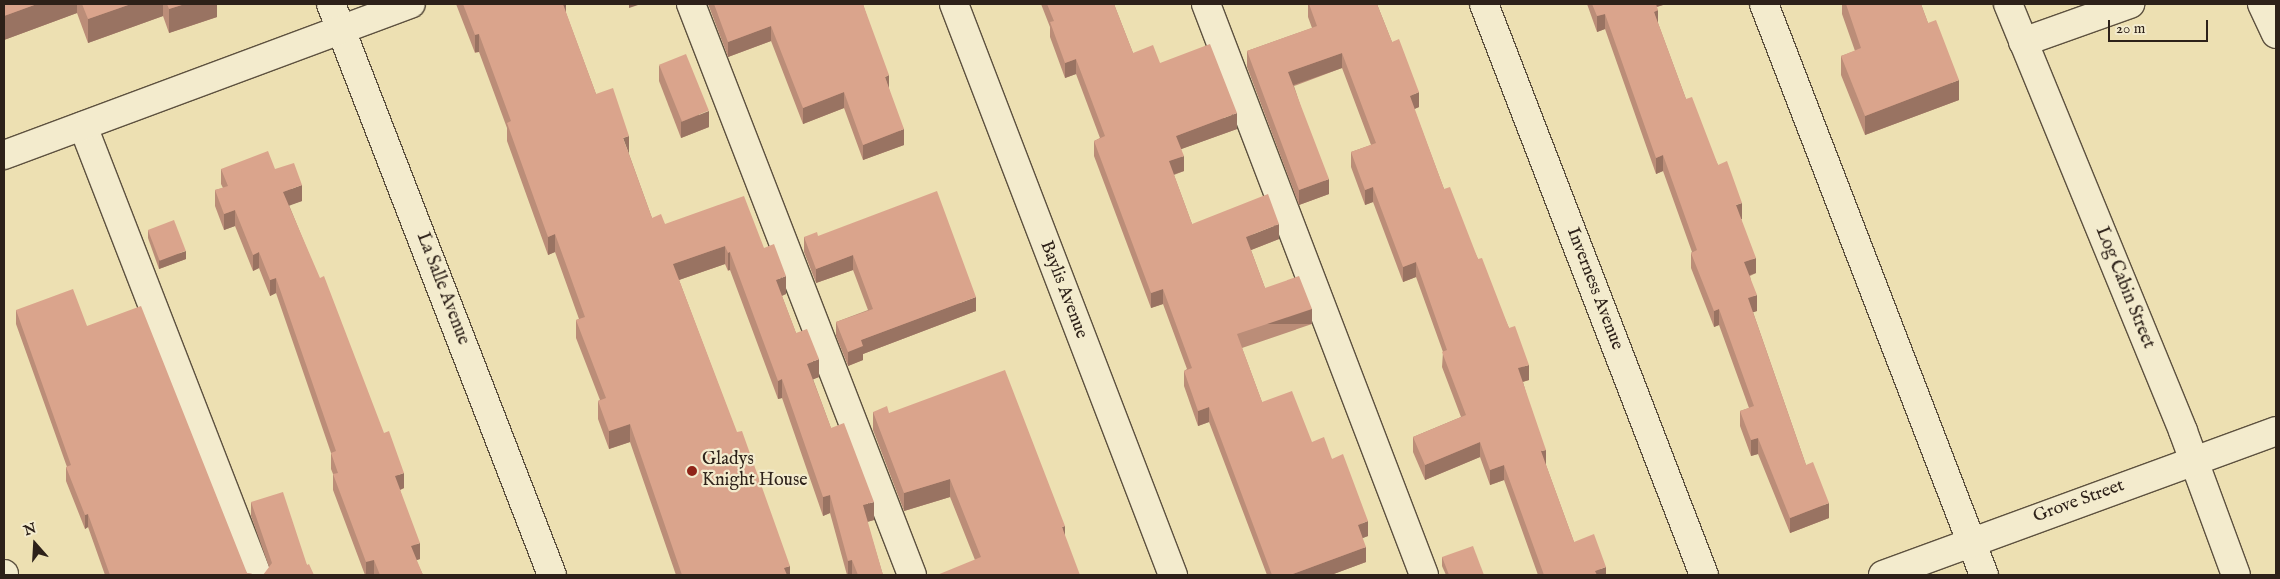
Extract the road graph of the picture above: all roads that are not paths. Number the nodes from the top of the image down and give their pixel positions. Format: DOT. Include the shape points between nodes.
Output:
graph roads {
  1 [pos="331,4"];
  2 [pos="411,4"];
  3 [pos="691,4"];
  4 [pos="954,4"];
  5 [pos="1206,4"];
  6 [pos="1484,4"];
  7 [pos="1764,4"];
  8 [pos="2008,4"];
  9 [pos="2130,4"];
  10 [pos="2262,4"];
  11 [pos="343,30"];
  12 [pos="2276,34"];
  13 [pos="2023,42"];
  14 [pos="84,126"];
  15 [pos="4,155"];
  16 [pos="2276,431"];
  17 [pos="2194,460"];
  18 [pos="1971,542"];
  19 [pos="257,575"];
  20 [pos="552,575"];
  21 [pos="912,575"];
  22 [pos="1173,575"];
  23 [pos="1424,575"];
  24 [pos="1704,575"];
  25 [pos="1883,575"];
  26 [pos="1984,575"];
  27 [pos="2236,575"];
  1 -- 11 [label="street, La Salle Avenue"];
  2 -- 11 [label="street"];
  3 -- 21 [label="street"];
  4 -- 22 [label="street, Baylis Avenue"];
  5 -- 23 [label="street"];
  6 -- 24 [label="street, Inverness Avenue"];
  7 -- 18 [label="street"];
  8 -- 13 [label="street, Log Cabin Street"];
  9 -- 13 [label="street"];
  10 -- 12 [label="street"];
  11 -- 14 [label="street"];
  11 -- 20 [label="street, La Salle Avenue"];
  13 -- 17 [label="street, Log Cabin Street"];
  14 -- 15 [label="street"];
  14 -- 19 [label="street"];
  16 -- 17 [label="street, Grove Street"];
  17 -- 18 [label="street, Grove Street"];
  17 -- 27 [label="street, Log Cabin Street"];
  18 -- 25 [label="street, Grove Street"];
  18 -- 26 [label="street"];
}
